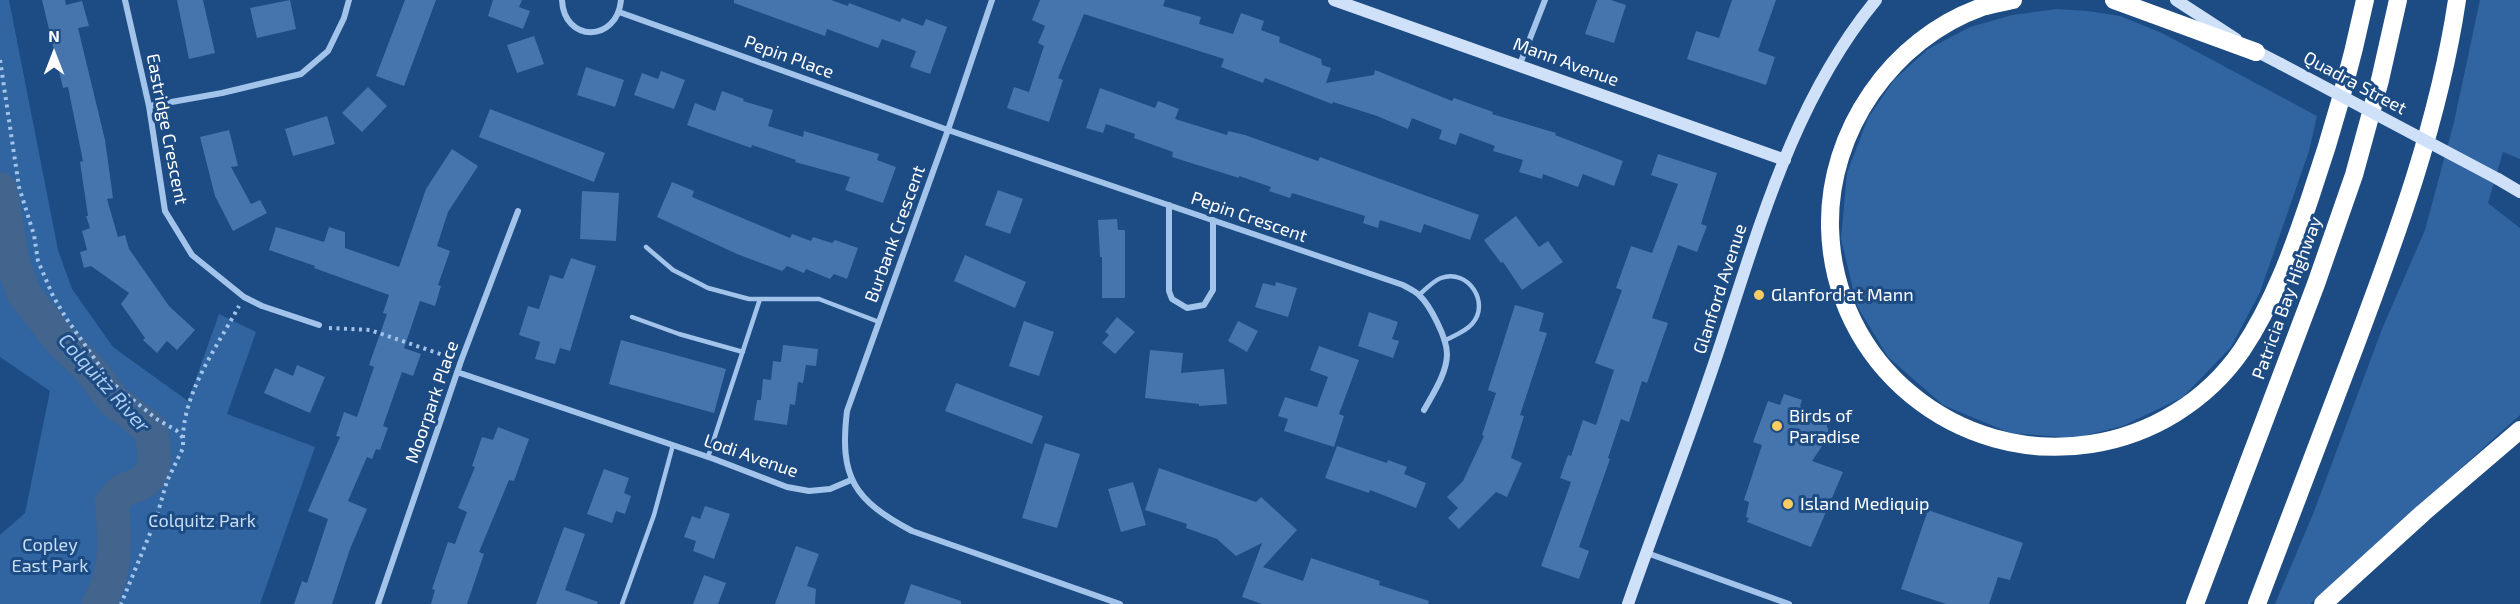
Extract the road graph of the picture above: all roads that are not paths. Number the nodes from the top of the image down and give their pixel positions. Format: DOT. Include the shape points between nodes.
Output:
graph roads {
  1 [pos="125,0"];
  2 [pos="349,0"];
  3 [pos="562,0"];
  4 [pos="621,0"];
  5 [pos="992,0"];
  6 [pos="1334,0"];
  7 [pos="1545,0"];
  8 [pos="1876,0"];
  9 [pos="2013,0"];
  10 [pos="2114,0"];
  11 [pos="2176,0"];
  12 [pos="2365,0"];
  13 [pos="2398,0"];
  14 [pos="2457,0"];
  15 [pos="620,12"];
  16 [pos="2256,52"];
  17 [pos="1520,64"];
  18 [pos="149,106"];
  19 [pos="948,130"];
  20 [pos="1785,160"];
  21 [pos="2520,192"];
  22 [pos="1169,205"];
  23 [pos="518,211"];
  24 [pos="1213,220"];
  25 [pos="646,247"];
  26 [pos="1419,295"];
  27 [pos="760,299"];
  28 [pos="632,317"];
  29 [pos="879,322"];
  30 [pos="319,325"];
  31 [pos="1444,341"];
  32 [pos="743,352"];
  33 [pos="458,372"];
  34 [pos="1424,410"];
  35 [pos="2520,430"];
  36 [pos="673,445"];
  37 [pos="708,457"];
  38 [pos="851,480"];
  39 [pos="1646,553"];
  40 [pos="1111,603"];
  41 [pos="378,604"];
  42 [pos="622,604"];
  43 [pos="1120,604"];
  44 [pos="1628,604"];
  45 [pos="1790,604"];
  46 [pos="2195,604"];
  47 [pos="2257,604"];
  48 [pos="2323,604"];
  1 -- 18 [label="street, Eastridge Crescent"];
  2 -- 18 [label="street" via="328,51 301,74"];
  3 -- 15 [label="street" via="570,23 592,33 614,23"];
  4 -- 15 [label="street"];
  5 -- 19 [label="street, Burbank Crescent"];
  6 -- 17 [label="main road, Mann Avenue"];
  7 -- 17 [label="street"];
  8 -- 20 [label="main road, Glanford Avenue" via="1833,57"];
  9 -- 12 [label="highway" via="1981,7 1946,25 1883,76 1866,99 1844,144 1833,185 1830,226 1836,271 1848,310 1876,358 1904,389 1933,412 1994,440 2030,447 2068,448 2146,430 2212,386 2241,352 2264,314 2290,257 2336,118"];
  10 -- 16 [label="highway"];
  11 -- 16 [label="main road, Quadra Street"];
  13 -- 46 [label="highway, Patricia Bay Highway" via="2350,186"];
  14 -- 47 [label="highway" via="2435,110 2413,185"];
  15 -- 19 [label="street, Pepin Place"];
  16 -- 21 [label="main road, Quadra Street, bridge"];
  17 -- 20 [label="main road, Mann Avenue"];
  18 -- 30 [label="street, Eastridge Crescent" via="165,211 192,255 244,297"];
  19 -- 22 [label="street, Pepin Crescent"];
  19 -- 29 [label="street, Burbank Crescent"];
  20 -- 39 [label="main road, Glanford Avenue"];
  22 -- 24 [label="street, Pepin Crescent"];
  22 -- 24 [label="street" via="1169,291 1172,299 1187,309 1204,305 1213,290"];
  23 -- 33 [label="street, Moorpark Place"];
  24 -- 26 [label="street, Pepin Crescent" via="1403,285"];
  25 -- 27 [label="lane" via="673,270 708,288"];
  26 -- 31 [label="street, Pepin Crescent" via="1432,312"];
  26 -- 31 [label="lane" via="1442,277 1466,280 1475,289 1479,312 1473,323"];
  27 -- 29 [label="lane" via="819,299"];
  27 -- 32 [label="lane"];
  28 -- 32 [label="lane"];
  29 -- 38 [label="street, Burbank Crescent" via="847,411 843,440"];
  31 -- 34 [label="street, Pepin Crescent" via="1447,354 1439,384"];
  32 -- 37 [label="lane"];
  33 -- 36 [label="street, Lodi Avenue"];
  33 -- 41 [label="street, Moorpark Place"];
  35 -- 48 [label="highway"];
  36 -- 37 [label="street, Lodi Avenue"];
  36 -- 42 [label="lane" via="654,515"];
  37 -- 38 [label="street, Lodi Avenue" via="787,487 809,491 830,489"];
  38 -- 40 [label="street" via="863,499 881,515 912,531"];
  39 -- 44 [label="main road, Glanford Avenue"];
  39 -- 45 [label="street"];
  40 -- 43 [label="street"];
}
